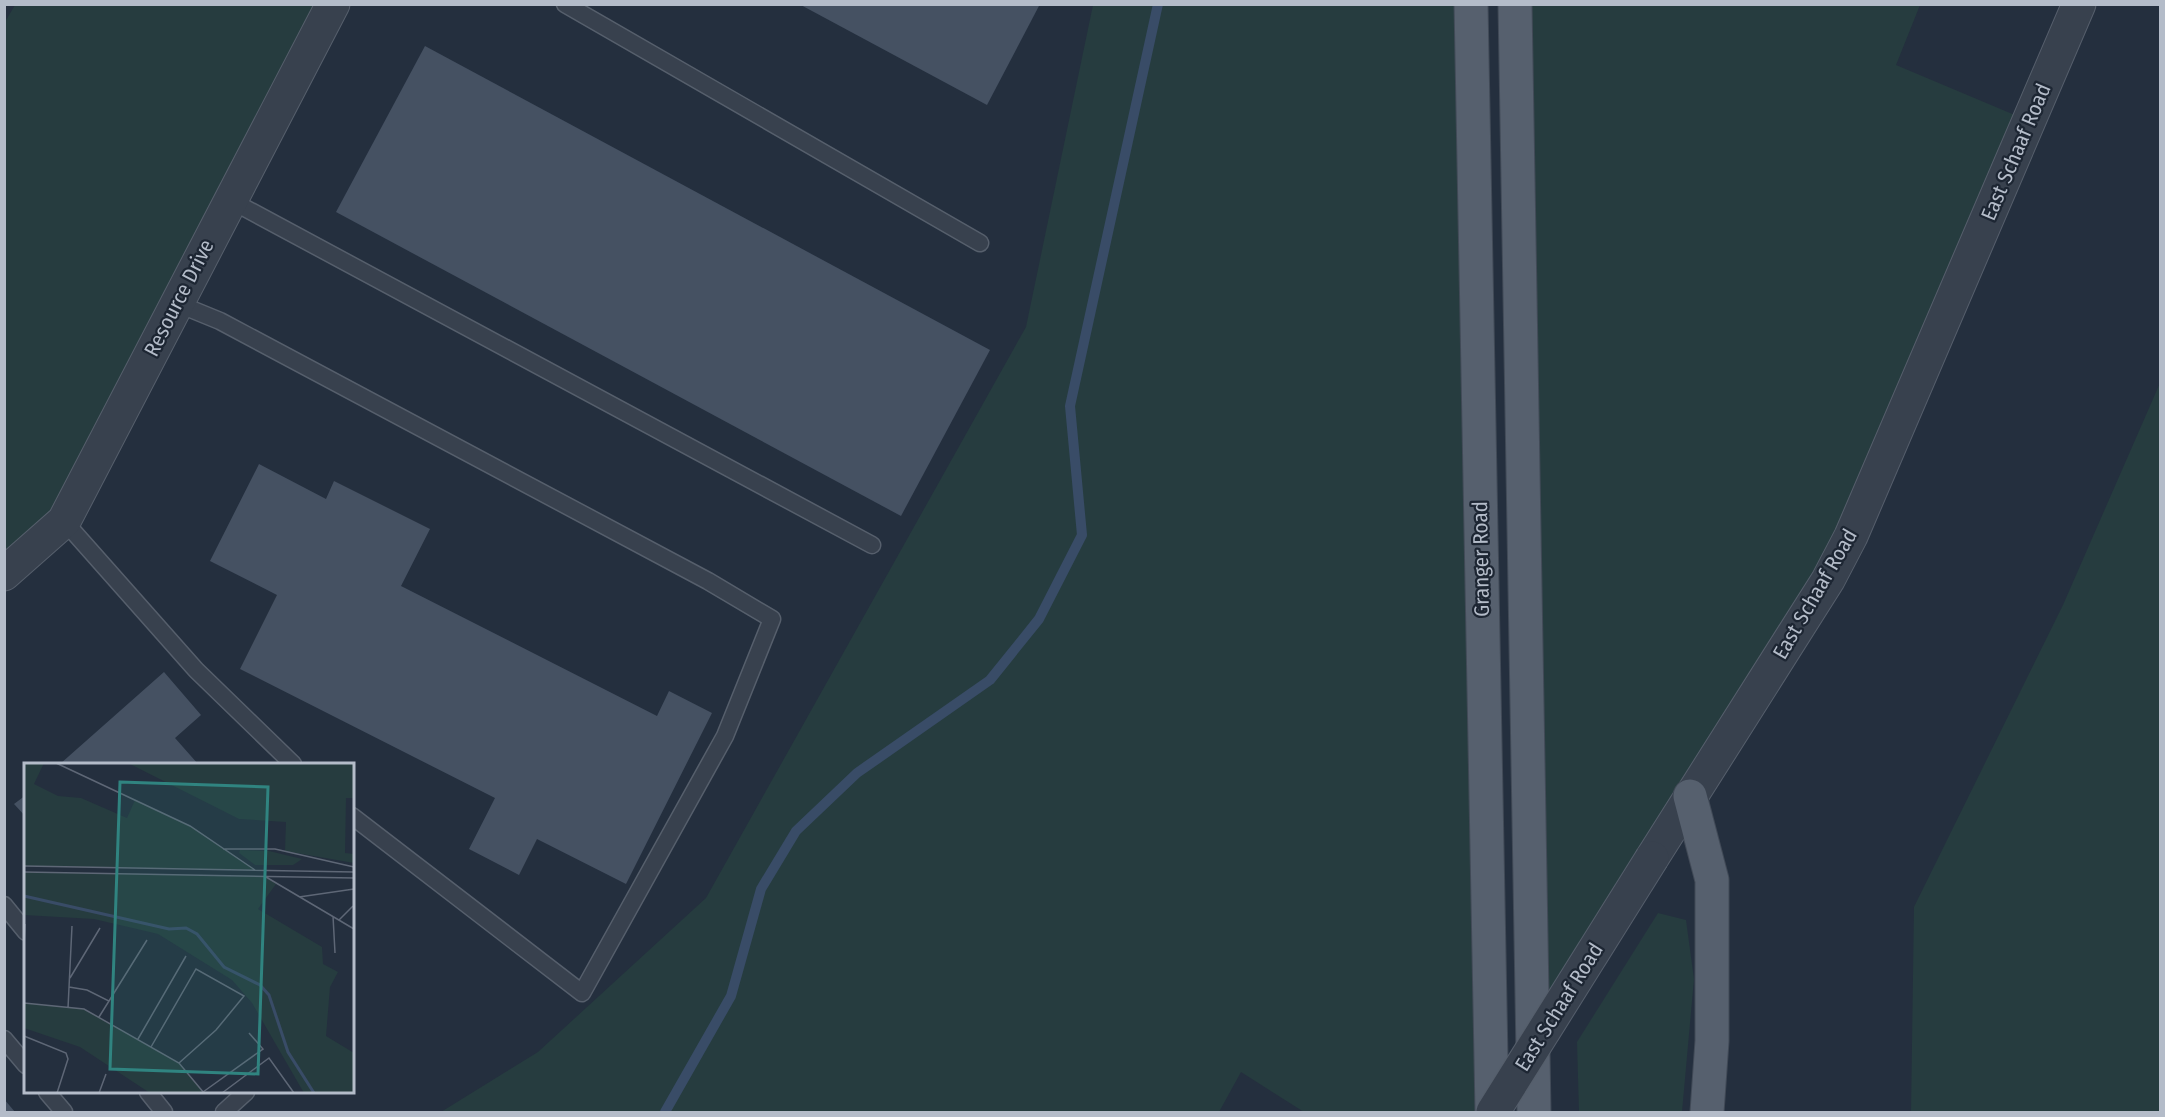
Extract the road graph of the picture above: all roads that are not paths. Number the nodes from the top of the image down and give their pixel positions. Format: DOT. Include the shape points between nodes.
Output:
graph roads {
  1 [pos="333,4"];
  2 [pos="565,4"];
  3 [pos="1471,4"];
  4 [pos="1515,4"];
  5 [pos="2079,4"];
  6 [pos="230,201"];
  7 [pos="980,243"];
  8 [pos="176,303"];
  9 [pos="64,521"];
  10 [pos="872,545"];
  11 [pos="4,573"];
  12 [pos="290,763"];
  13 [pos="1690,796"];
  14 [pos="354,818"];
  15 [pos="4,905"];
  16 [pos="24,930"];
  17 [pos="4,1039"];
  18 [pos="24,1063"];
  19 [pos="48,1093"];
  20 [pos="149,1093"];
  21 [pos="245,1093"];
  22 [pos="64,1113"];
  23 [pos="164,1113"];
  24 [pos="224,1113"];
  25 [pos="1493,1113"];
  26 [pos="1534,1113"];
  27 [pos="1707,1113"];
  1 -- 6 [label="street, Resource Drive"];
  2 -- 7 [label="lane"];
  3 -- 25 [label="main road, Granger Road"];
  4 -- 26 [label="main road, Granger Road"];
  5 -- 13 [label="street, East Schaaf Road" via="1851,536 1828,580"];
  6 -- 8 [label="street, Resource Drive"];
  6 -- 10 [label="lane"];
  8 -- 9 [label="street, Resource Drive"];
  8 -- 14 [label="lane" via="220,321 708,581 772,619 725,736 582,993"];
  9 -- 11 [label="street, Resource Drive"];
  9 -- 12 [label="lane" via="196,670"];
  13 -- 25 [label="street, East Schaaf Road, bridge"];
  13 -- 27 [label="main road" via="1712,880 1712,1030"];
  15 -- 16 [label="lane"];
  17 -- 18 [label="lane"];
  19 -- 22 [label="lane"];
  20 -- 23 [label="lane"];
  21 -- 24 [label="lane"];
}
